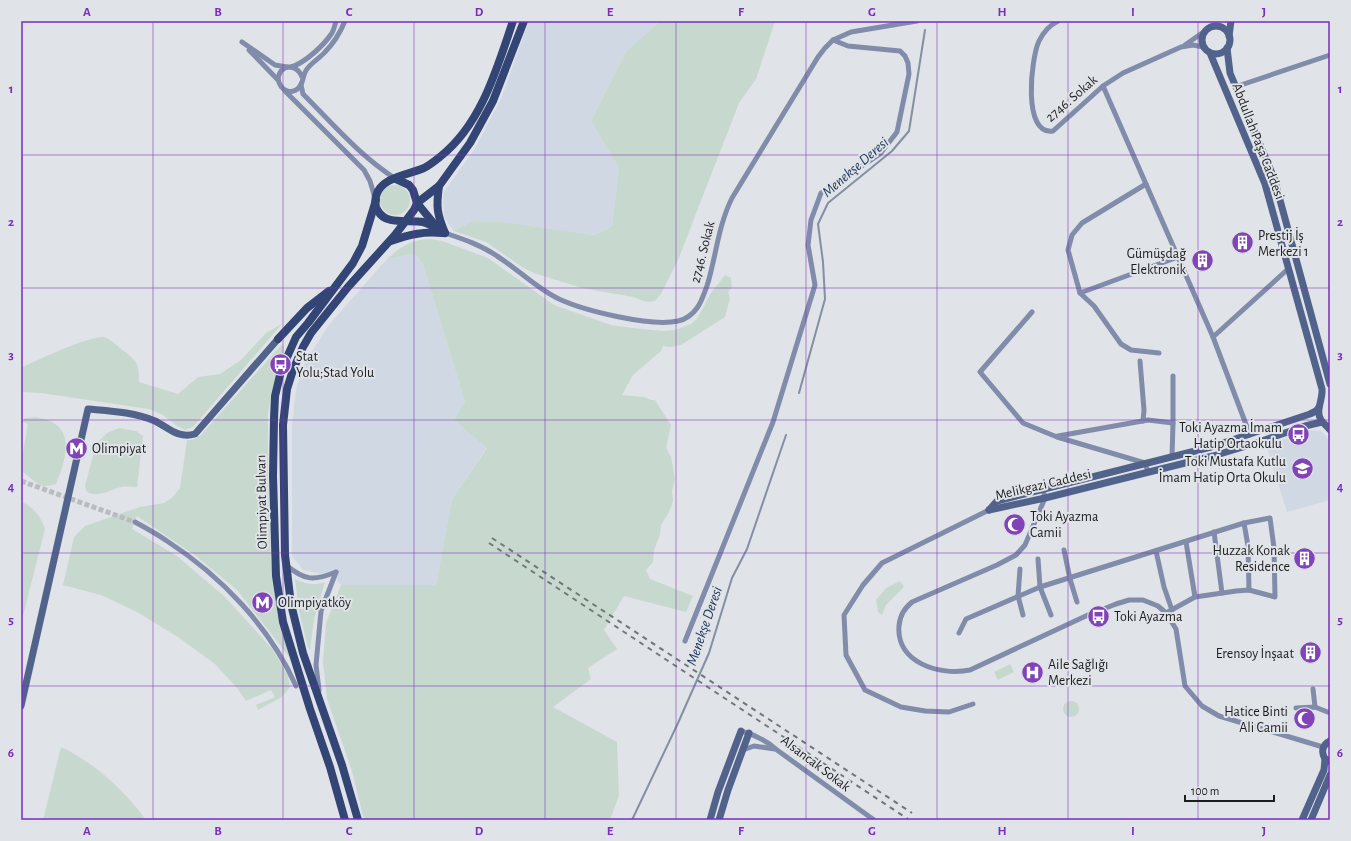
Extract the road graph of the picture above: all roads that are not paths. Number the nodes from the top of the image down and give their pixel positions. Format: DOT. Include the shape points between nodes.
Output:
graph roads {
  1 [pos="336,21"];
  2 [pos="345,21"];
  3 [pos="513,21"];
  4 [pos="524,21"];
  5 [pos="917,21"];
  6 [pos="1058,21"];
  7 [pos="1231,21"];
  8 [pos="1210,26"];
  9 [pos="1229,36"];
  10 [pos="833,40"];
  11 [pos="1181,47"];
  12 [pos="1204,47"];
  13 [pos="1227,48"];
  14 [pos="1210,53"];
  15 [pos="1330,55"];
  16 [pos="289,67"];
  17 [pos="302,77"];
  18 [pos="278,80"];
  19 [pos="301,85"];
  20 [pos="1102,86"];
  21 [pos="1235,87"];
  22 [pos="285,90"];
  23 [pos="396,179"];
  24 [pos="1146,184"];
  25 [pos="439,186"];
  26 [pos="376,200"];
  27 [pos="417,203"];
  28 [pos="406,220"];
  29 [pos="445,233"];
  30 [pos="389,242"];
  31 [pos="1178,257"];
  32 [pos="1288,269"];
  33 [pos="337,285"];
  34 [pos="1080,293"];
  35 [pos="1032,312"];
  36 [pos="324,317"];
  37 [pos="308,323"];
  38 [pos="1213,337"];
  39 [pos="278,339"];
  40 [pos="292,346"];
  41 [pos="1159,353"];
  42 [pos="1140,361"];
  43 [pos="1173,376"];
  44 [pos="1330,384"];
  45 [pos="1329,398"];
  46 [pos="1320,405"];
  47 [pos="1143,421"];
  48 [pos="1173,422"];
  49 [pos="1327,425"];
  50 [pos="1250,435"];
  51 [pos="1057,436"];
  52 [pos="1172,457"];
  53 [pos="1145,463"];
  54 [pos="1148,472"];
  55 [pos="1043,489"];
  56 [pos="1045,498"];
  57 [pos="989,510"];
  58 [pos="135,522"];
  59 [pos="1244,523"];
  60 [pos="1214,532"];
  61 [pos="1186,542"];
  62 [pos="1064,550"];
  63 [pos="1156,551"];
  64 [pos="1038,559"];
  65 [pos="285,565"];
  66 [pos="1020,569"];
  67 [pos="1070,579"];
  68 [pos="1040,587"];
  69 [pos="1249,590"];
  70 [pos="1222,593"];
  71 [pos="1018,596"];
  72 [pos="1195,597"];
  73 [pos="1077,602"];
  74 [pos="1172,610"];
  75 [pos="1166,613"];
  76 [pos="1023,615"];
  77 [pos="1051,615"];
  78 [pos="959,633"];
  79 [pos="685,641"];
  80 [pos="296,686"];
  81 [pos="1313,689"];
  82 [pos="972,704"];
  83 [pos="320,705"];
  84 [pos="21,706"];
  85 [pos="1296,708"];
  86 [pos="1315,708"];
  87 [pos="1330,713"];
  88 [pos="745,732"];
  89 [pos="1330,741"];
  90 [pos="1323,747"];
  91 [pos="776,749"];
  92 [pos="743,750"];
  93 [pos="1328,760"];
  94 [pos="1330,775"];
  95 [pos="345,820"];
  96 [pos="358,820"];
  97 [pos="710,820"];
  98 [pos="719,820"];
  99 [pos="874,820"];
  100 [pos="1302,820"];
  101 [pos="1311,820"];
  1 -- 16 [label="street" via="332,33 319,48 305,61"];
  2 -- 17 [label="street" via="338,36 307,68"];
  3 -- 23 [label="main road" via="497,68 469,126 441,157 425,168"];
  4 -- 25 [label="main road" via="493,101 470,143"];
  5 -- 10 [label="street, 2746. Sokak" via="851,32"];
  6 -- 20 [label="street, 2746. Sokak" via="1045,31 1034,55 1031,73 1032,96 1036,120 1040,127 1044,131 1053,131"];
  7 -- 9 [label="street"];
  8 -- 9 [label="street" via="1222,27"];
  8 -- 11 [label="street"];
  8 -- 12 [label="street" via="1202,41"];
  9 -- 13 [label="street"];
  10 -- 29 [label="street, 2746. Sokak" via="818,57 732,198 722,222 711,271 700,303 685,319 678,322 648,321 580,307 558,299 483,246"];
  10 -- 79 [label="street" via="848,46 900,51 905,56 909,74 897,132 880,154 821,193 811,220 808,245 815,284 778,409"];
  11 -- 12 [label="street"];
  11 -- 20 [label="street, 2746. Sokak" via="1123,72"];
  12 -- 14 [label="street"];
  13 -- 14 [label="street" via="1220,54"];
  13 -- 21 [label="street, Abdullah Paşa Caddesi" via="1230,73"];
  14 -- 32 [label="street, Abdullah Paşa Caddesi" via="1265,184"];
  15 -- 21 [label="street"];
  16 -- 17 [label="street" via="298,70"];
  16 -- 18 [label="street" via="280,72"];
  16 -- 18 [label="street" via="275,65 242,42"];
  17 -- 19 [label="street"];
  18 -- 22 [label="street"];
  19 -- 22 [label="street" via="296,90"];
  19 -- 23 [label="street" via="303,94 354,145"];
  20 -- 24 [label="street"];
  21 -- 44 [label="street, Abdullah Paşa Caddesi" via="1274,178"];
  22 -- 26 [label="street" via="364,170"];
  23 -- 26 [label="main road" via="381,186"];
  23 -- 27 [label="main road" via="409,185"];
  24 -- 31 [label="street"];
  24 -- 34 [label="street" via="1082,223 1072,235 1068,250"];
  25 -- 27 [label="main road"];
  25 -- 29 [label="main road" via="437,210"];
  26 -- 28 [label="main road" via="378,212 383,216 397,222"];
  26 -- 33 [label="main road, Olimpiyat Bulvarı" via="362,246"];
  27 -- 28 [label="main road"];
  27 -- 29 [label="main road" via="430,221"];
  28 -- 29 [label="main road" via="428,223"];
  28 -- 30 [label="main road, Olimpiyat Bulvarı"];
  29 -- 30 [label="main road" via="423,232"];
  30 -- 36 [label="main road, Olimpiyat Bulvarı"];
  31 -- 34 [label="street"];
  31 -- 38 [label="street"];
  32 -- 38 [label="street"];
  32 -- 46 [label="street, Abdullah Paşa Caddesi" via="1322,389"];
  33 -- 37 [label="main road, Olimpiyat Bulvarı"];
  33 -- 39 [label="main road" via="307,308"];
  34 -- 41 [label="street" via="1094,306 1121,344 1130,350"];
  35 -- 51 [label="street" via="980,372 1023,423"];
  36 -- 37 [label="main road"];
  36 -- 65 [label="main road, Olimpiyat Bulvarı" via="303,348 287,389 283,425"];
  37 -- 39 [label="main road"];
  37 -- 40 [label="main road, Olimpiyat Bulvarı"];
  38 -- 50 [label="street"];
  39 -- 40 [label="main road" via="285,338"];
  39 -- 84 [label="street" via="195,434 189,436 173,432 141,416 88,409"];
  40 -- 95 [label="main road, Olimpiyat Bulvarı" via="281,371 275,396 273,476 276,576 283,622"];
  42 -- 47 [label="street"];
  43 -- 48 [label="street"];
  45 -- 46 [label="street"];
  46 -- 49 [label="street, Abdullah Paşa Caddesi" via="1318,413"];
  46 -- 50 [label="street, Melikgazi Caddesi" via="1310,414"];
  47 -- 48 [label="street"];
  47 -- 51 [label="street"];
  48 -- 52 [label="street"];
  49 -- 54 [label="street, Melikgazi Caddesi" via="1305,426 1213,456"];
  50 -- 52 [label="street, Melikgazi Caddesi"];
  51 -- 53 [label="street"];
  52 -- 53 [label="street, Melikgazi Caddesi"];
  53 -- 54 [label="street"];
  53 -- 55 [label="street, Melikgazi Caddesi"];
  54 -- 56 [label="street, Melikgazi Caddesi"];
  55 -- 56 [label="street"];
  55 -- 57 [label="street, Melikgazi Caddesi" via="997,501"];
  56 -- 57 [label="street, Melikgazi Caddesi"];
  56 -- 75 [label="street" via="1025,544 1016,555 906,607 900,619 899,629 902,646 910,658 943,670 964,671 1088,615 1129,600 1143,600 1158,606"];
  57 -- 82 [label="street" via="882,563 862,585 844,615 846,655 865,690 901,708 925,712 949,712"];
  58 -- 80 [label="street" via="167,540 225,586 272,643"];
  59 -- 60 [label="street"];
  59 -- 69 [label="street" via="1248,546"];
  59 -- 69 [label="street" via="1270,518 1274,548 1275,597"];
  60 -- 61 [label="street"];
  60 -- 70 [label="street"];
  61 -- 63 [label="street"];
  61 -- 72 [label="street"];
  62 -- 67 [label="street"];
  63 -- 67 [label="street"];
  63 -- 74 [label="street"];
  64 -- 68 [label="street"];
  65 -- 83 [label="main road, Olimpiyat Bulvarı" via="303,653"];
  65 -- 83 [label="street" via="297,574 316,579 336,572 321,611 316,665"];
  66 -- 71 [label="street"];
  67 -- 68 [label="street"];
  67 -- 73 [label="street"];
  68 -- 71 [label="street"];
  68 -- 77 [label="street"];
  69 -- 70 [label="street"];
  70 -- 72 [label="street"];
  71 -- 76 [label="street"];
  71 -- 78 [label="street" via="966,619"];
  72 -- 74 [label="street"];
  74 -- 75 [label="street"];
  75 -- 90 [label="street" via="1176,629 1185,686 1202,706 1219,716"];
  81 -- 86 [label="street"];
  83 -- 96 [label="main road, Olimpiyat Bulvarı" via="342,765"];
  85 -- 86 [label="street"];
  86 -- 87 [label="street"];
  88 -- 91 [label="street, Alsancak Sokak" via="756,735"];
  88 -- 92 [label="street"];
  88 -- 97 [label="street" via="718,792"];
  89 -- 90 [label="street"];
  90 -- 93 [label="street" via="1323,754"];
  91 -- 92 [label="street" via="754,746"];
  91 -- 99 [label="street, Alsancak Sokak"];
  92 -- 98 [label="street"];
  93 -- 100 [label="street"];
  94 -- 101 [label="street"];
}
